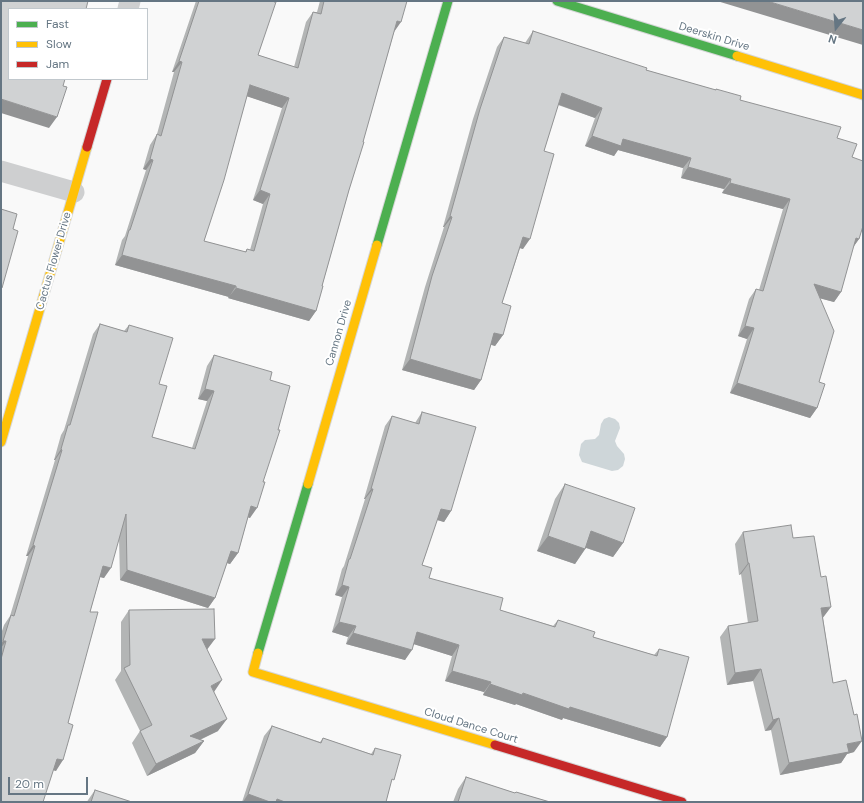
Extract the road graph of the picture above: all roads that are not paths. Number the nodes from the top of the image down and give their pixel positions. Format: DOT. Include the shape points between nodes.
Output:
graph roads {
  1 [pos="448,1"];
  2 [pos="557,1"];
  3 [pos="107,80"];
  4 [pos="863,95"];
  5 [pos="1,171"];
  6 [pos="74,192"];
  7 [pos="1,442"];
  8 [pos="254,672"];
  9 [pos="682,802"];
  1 -- 8 [label="street, Cannon Drive"];
  2 -- 4 [label="street, Deerskin Drive"];
  3 -- 6 [label="street, Cactus Flower Drive"];
  5 -- 6 [label="street"];
  6 -- 7 [label="street, Cactus Flower Drive"];
  8 -- 9 [label="street, Cloud Dance Court"];
}
